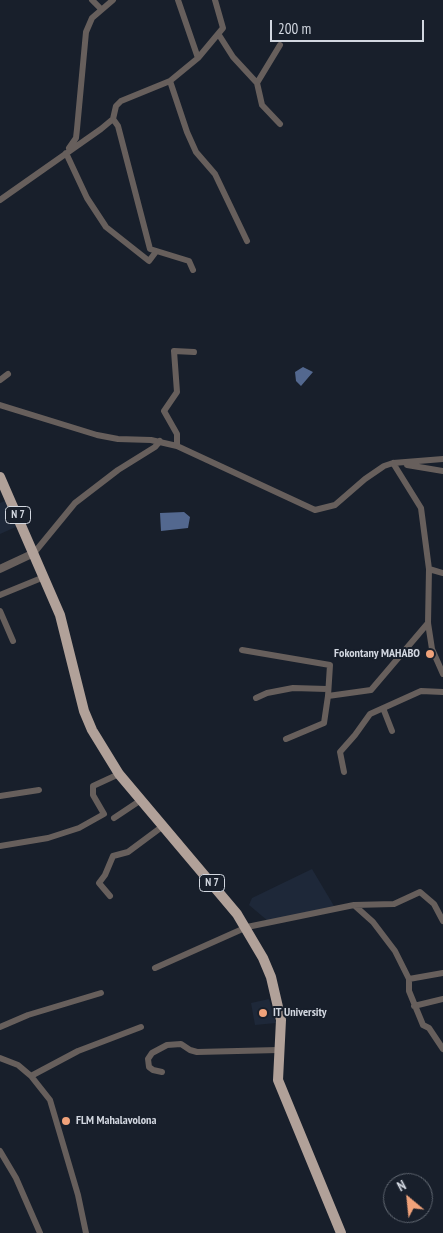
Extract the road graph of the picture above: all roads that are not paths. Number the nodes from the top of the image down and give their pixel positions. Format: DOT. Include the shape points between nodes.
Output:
graph roads {
  1 [pos="92,0"];
  2 [pos="113,0"];
  3 [pos="178,0"];
  4 [pos="215,0"];
  5 [pos="101,9"];
  6 [pos="219,35"];
  7 [pos="280,45"];
  8 [pos="198,58"];
  9 [pos="170,81"];
  10 [pos="257,83"];
  11 [pos="114,119"];
  12 [pos="280,124"];
  13 [pos="66,153"];
  14 [pos="0,200"];
  15 [pos="247,241"];
  16 [pos="155,252"];
  17 [pos="192,270"];
  18 [pos="194,352"];
  19 [pos="8,374"];
  20 [pos="0,380"];
  21 [pos="0,406"];
  22 [pos="160,441"];
  23 [pos="177,446"];
  24 [pos="443,459"];
  25 [pos="393,463"];
  26 [pos="443,471"];
  27 [pos="0,477"];
  28 [pos="34,553"];
  29 [pos="0,569"];
  30 [pos="429,570"];
  31 [pos="443,573"];
  32 [pos="44,577"];
  33 [pos="0,595"];
  34 [pos="0,611"];
  35 [pos="428,623"];
  36 [pos="13,641"];
  37 [pos="242,650"];
  38 [pos="443,674"];
  39 [pos="443,692"];
  40 [pos="328,693"];
  41 [pos="256,698"];
  42 [pos="382,708"];
  43 [pos="392,731"];
  44 [pos="286,739"];
  45 [pos="344,772"];
  46 [pos="119,774"];
  47 [pos="39,790"];
  48 [pos="0,796"];
  49 [pos="141,800"];
  50 [pos="114,818"];
  51 [pos="163,826"];
  52 [pos="0,846"];
  53 [pos="110,896"];
  54 [pos="354,906"];
  55 [pos="443,921"];
  56 [pos="247,927"];
  57 [pos="156,968"];
  58 [pos="443,973"];
  59 [pos="409,979"];
  60 [pos="101,993"];
  61 [pos="443,1000"];
  62 [pos="414,1006"];
  63 [pos="0,1027"];
  64 [pos="140,1027"];
  65 [pos="443,1049"];
  66 [pos="278,1050"];
  67 [pos="0,1058"];
  68 [pos="162,1072"];
  69 [pos="31,1076"];
  70 [pos="0,1151"];
  71 [pos="40,1233"];
  72 [pos="86,1233"];
  73 [pos="341,1233"];
  1 -- 5 [label="street"];
  2 -- 5 [label="street"];
  3 -- 8 [label="street"];
  4 -- 6 [label="street" via="224,28"];
  5 -- 13 [label="street" via="92,18 86,32 76,138"];
  6 -- 8 [label="street"];
  6 -- 10 [label="street" via="233,57"];
  7 -- 10 [label="street"];
  8 -- 9 [label="street"];
  9 -- 11 [label="street" via="121,101 116,106"];
  9 -- 15 [label="street" via="196,152 215,174"];
  10 -- 12 [label="street" via="262,104"];
  11 -- 13 [label="street"];
  11 -- 16 [label="street" via="146,242"];
  13 -- 14 [label="street"];
  13 -- 16 [label="street" via="106,228 149,261"];
  16 -- 17 [label="street" via="189,261"];
  18 -- 23 [label="street" via="174,352 177,392 164,411 177,434"];
  19 -- 20 [label="street"];
  21 -- 22 [label="street" via="97,435"];
  22 -- 23 [label="street"];
  22 -- 28 [label="street" via="75,503"];
  23 -- 25 [label="street" via="315,510 335,505 365,479"];
  24 -- 25 [label="street"];
  25 -- 26 [label="street"];
  25 -- 30 [label="street" via="421,508"];
  27 -- 28 [label="main road, N 7"];
  28 -- 29 [label="street"];
  28 -- 32 [label="main road, N 7"];
  30 -- 31 [label="street"];
  30 -- 35 [label="street"];
  32 -- 33 [label="street"];
  32 -- 46 [label="main road, N 7" via="64,628 87,720"];
  34 -- 36 [label="street"];
  35 -- 38 [label="street" via="432,649"];
  35 -- 40 [label="street" via="372,690"];
  37 -- 40 [label="street" via="330,665"];
  39 -- 42 [label="street" via="421,691"];
  40 -- 41 [label="street" via="293,688"];
  40 -- 44 [label="street" via="324,723"];
  42 -- 43 [label="street"];
  42 -- 45 [label="street" via="370,714 340,752"];
  46 -- 49 [label="main road, N 7"];
  46 -- 52 [label="street" via="93,786 104,814 79,828 48,838"];
  47 -- 48 [label="street"];
  49 -- 50 [label="street"];
  49 -- 51 [label="main road, N 7"];
  51 -- 53 [label="street" via="128,852 112,856 106,875 99,883"];
  51 -- 56 [label="main road, N 7"];
  54 -- 55 [label="street" via="394,904 420,892 430,898"];
  54 -- 56 [label="street"];
  54 -- 59 [label="street" via="373,922 395,951"];
  56 -- 57 [label="street"];
  56 -- 66 [label="main road, N 7" via="263,958 277,998 280,1020"];
  58 -- 59 [label="street"];
  59 -- 62 [label="street"];
  60 -- 63 [label="street" via="28,1014"];
  61 -- 62 [label="street"];
  62 -- 65 [label="street" via="423,1025 429,1028"];
  64 -- 69 [label="street" via="78,1051"];
  66 -- 68 [label="street" via="197,1052 182,1044 167,1045 148,1059 149,1067"];
  66 -- 73 [label="main road, N 7" via="280,1088"];
  67 -- 69 [label="street" via="18,1065"];
  69 -- 72 [label="street" via="50,1100 71,1168"];
  70 -- 71 [label="street" via="16,1178"];
}
